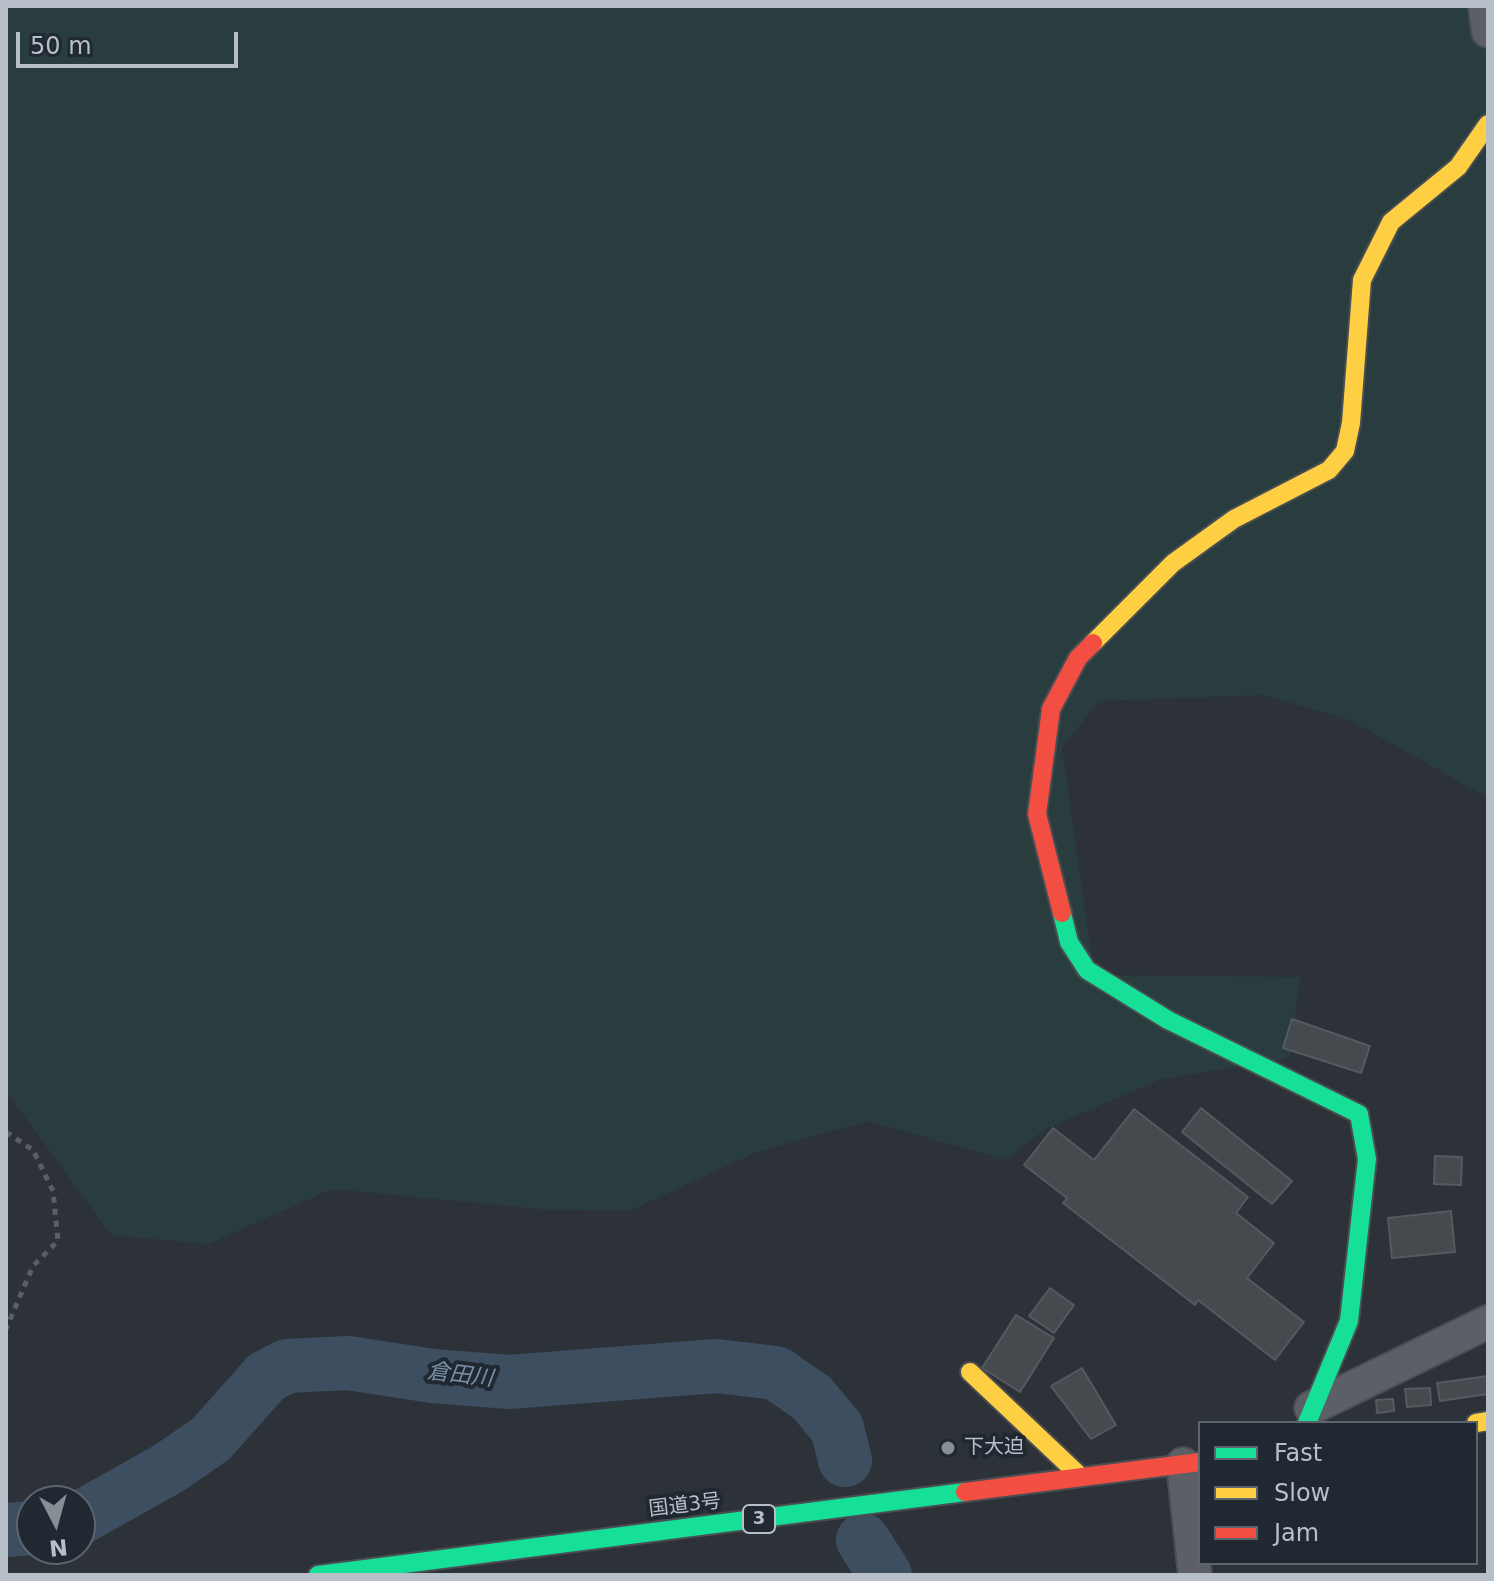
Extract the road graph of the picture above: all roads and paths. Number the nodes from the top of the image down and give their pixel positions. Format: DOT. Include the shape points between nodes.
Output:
graph roads {
  1 [pos="1485,6"];
  2 [pos="1488,31"];
  3 [pos="1488,124"];
  4 [pos="6,1132"];
  5 [pos="1488,1322"];
  6 [pos="6,1329"];
  7 [pos="970,1372"];
  8 [pos="1309,1415"];
  9 [pos="1192,1463"];
  10 [pos="1081,1477"];
  11 [pos="339,1574"];
  12 [pos="1195,1575"];
  1 -- 2 [label="street"];
  3 -- 8 [label="main road" via="1458,167 1391,222 1362,280 1345,451 1329,470 1234,519 1173,563 1078,658 1051,709 1037,814 1069,942 1087,970 1168,1020 1359,1114 1367,1159 1349,1321"];
  4 -- 6 [label="path" via="33,1150 53,1191 58,1241 33,1266"];
  5 -- 8 [label="street"];
  7 -- 10 [label="main road"];
  9 -- 10 [label="main road, 国道3号 / 3"];
  9 -- 12 [label="street"];
  10 -- 11 [label="main road, 国道3号 / 3"];
}
